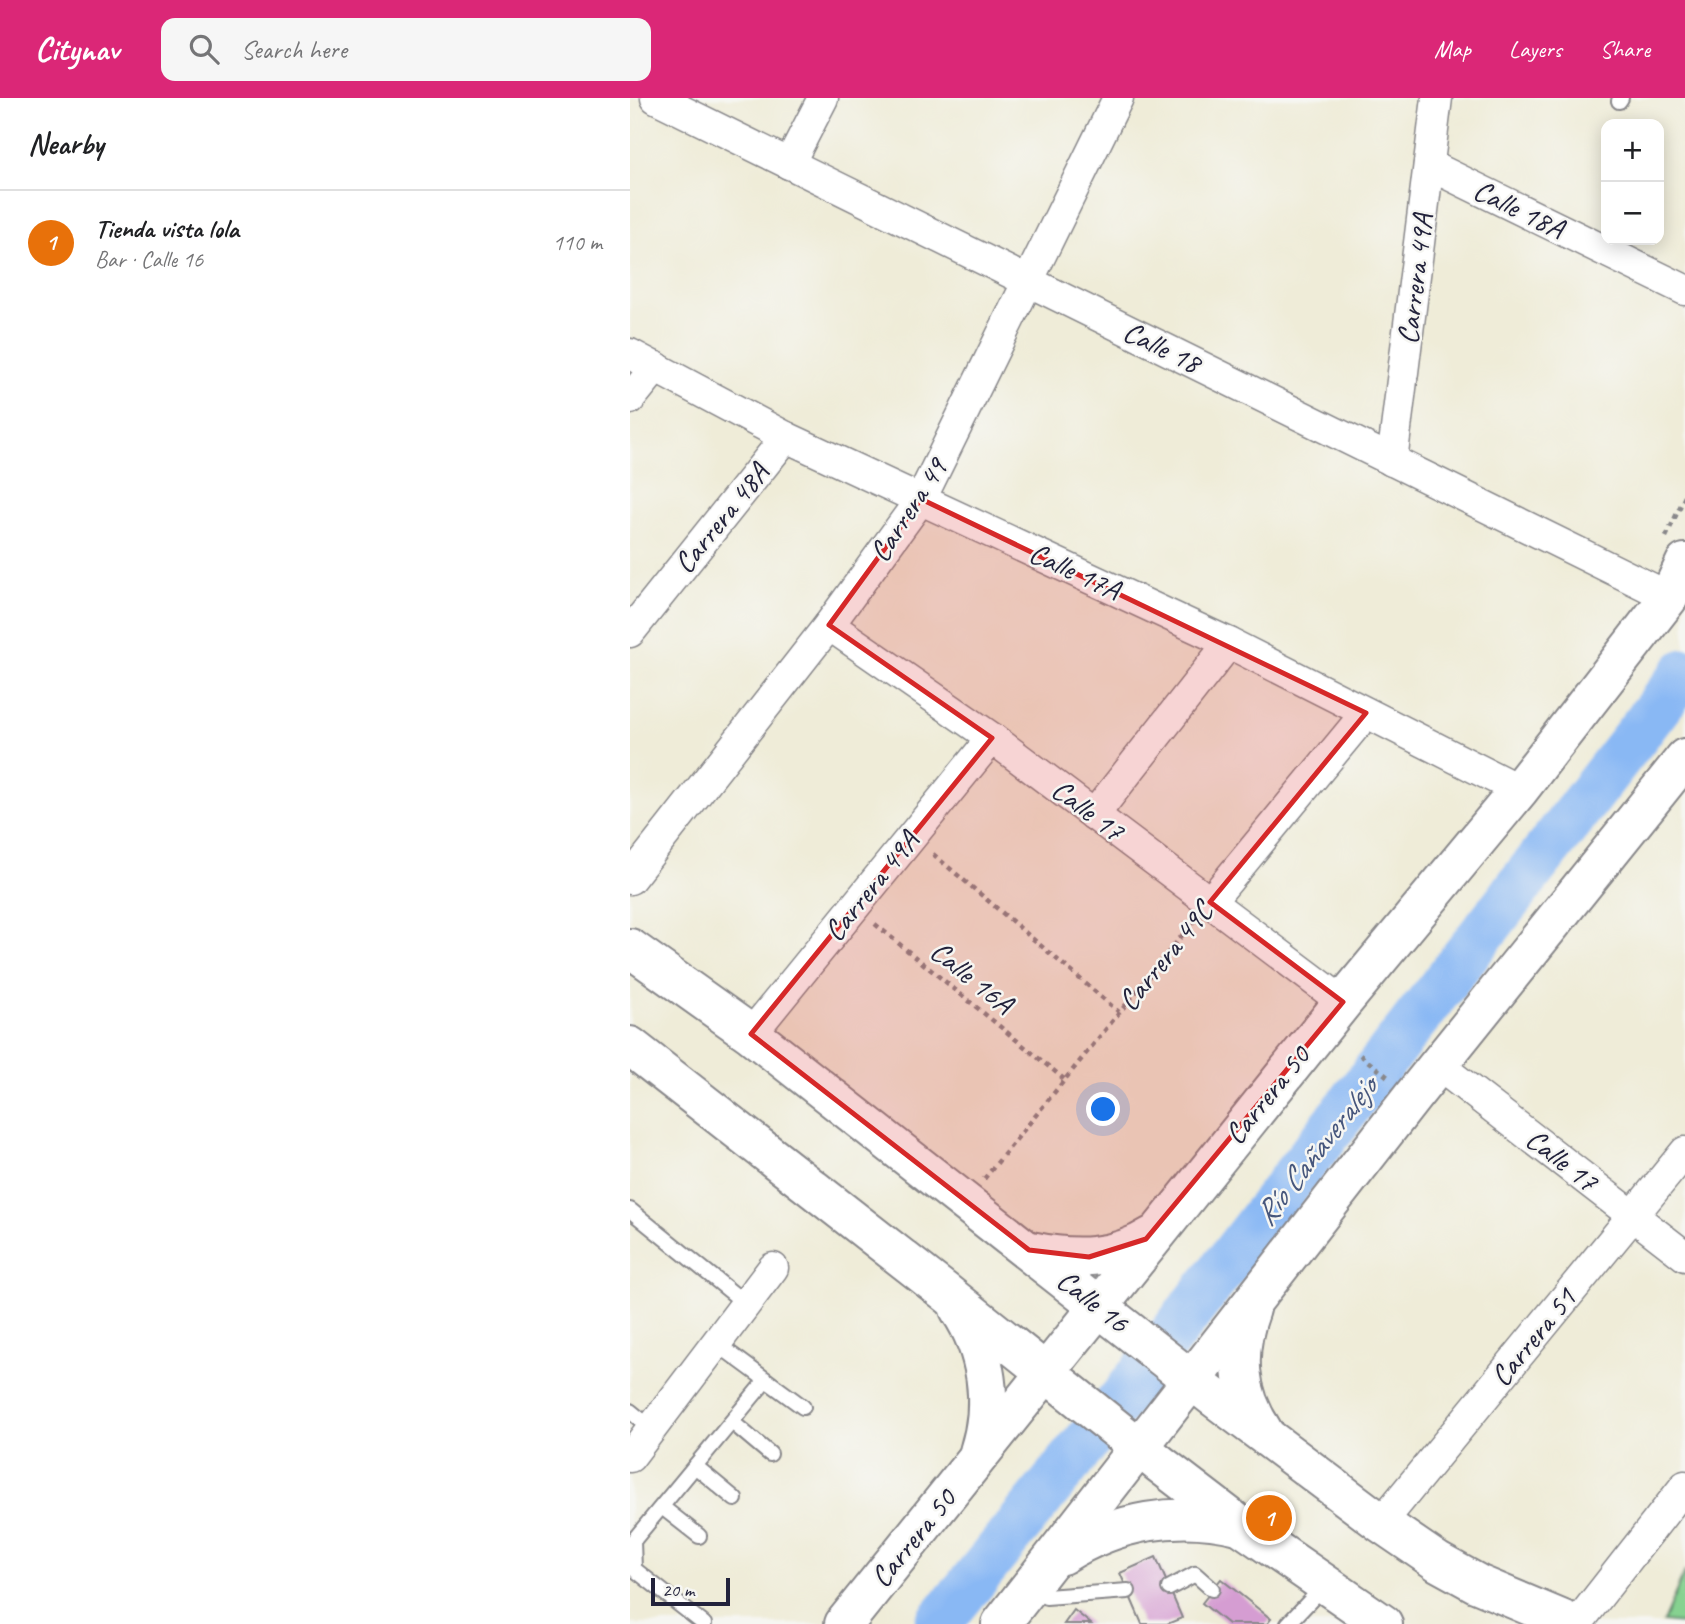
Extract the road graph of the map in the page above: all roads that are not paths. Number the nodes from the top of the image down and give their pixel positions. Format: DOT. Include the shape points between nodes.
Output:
graph roads {
  1 [pos="656,98"];
  2 [pos="823,98"];
  3 [pos="1118,98"];
  4 [pos="1437,98"];
  5 [pos="789,164"];
  6 [pos="1429,165"];
  7 [pos="1030,282"];
  8 [pos="1685,290"];
  9 [pos="643,361"];
  10 [pos="630,399"];
  11 [pos="786,437"];
  12 [pos="1392,461"];
  13 [pos="922,499"];
  14 [pos="1677,580"];
  15 [pos="829,625"];
  16 [pos="630,632"];
  17 [pos="1229,643"];
  18 [pos="1366,713"];
  19 [pos="992,738"];
  20 [pos="1683,764"];
  21 [pos="1519,790"];
  22 [pos="1094,815"];
  23 [pos="630,879"];
  24 [pos="1210,902"];
  25 [pos="630,948"];
  26 [pos="1343,1002"];
  27 [pos="751,1034"];
  28 [pos="630,1046"];
  29 [pos="1438,1065"];
  30 [pos="1685,1152"];
  31 [pos="630,1210"];
  32 [pos="1633,1216"];
  33 [pos="1156,1233"];
  34 [pos="1028,1250"];
  35 [pos="1685,1256"];
  36 [pos="773,1268"];
  37 [pos="944,1291"];
  38 [pos="1261,1292"];
  39 [pos="746,1304"];
  40 [pos="1109,1313"];
  41 [pos="716,1343"];
  42 [pos="1185,1374"];
  43 [pos="766,1380"];
  44 [pos="1056,1382"];
  45 [pos="803,1407"];
  46 [pos="641,1420"];
  47 [pos="732,1422"];
  48 [pos="1265,1433"];
  49 [pos="1132,1442"];
  50 [pos="770,1454"];
  51 [pos="630,1457"];
  52 [pos="977,1457"];
  53 [pos="695,1466"];
  54 [pos="1685,1486"];
  55 [pos="735,1499"];
  56 [pos="662,1507"];
  57 [pos="1381,1523"];
  58 [pos="1241,1526"];
  59 [pos="699,1536"];
  60 [pos="1040,1575"];
  61 [pos="1325,1584"];
  62 [pos="1169,1588"];
  63 [pos="1212,1589"];
  64 [pos="1128,1591"];
  65 [pos="1378,1623"];
  66 [pos="704,1624"];
  67 [pos="844,1624"];
  68 [pos="1001,1624"];
  69 [pos="1288,1624"];
  70 [pos="1575,1624"];
  1 -- 5 [label="street, Calle 18"];
  2 -- 5 [label="street"];
  3 -- 7 [label="street, Carrera 49"];
  4 -- 6 [label="street, Carrera 49A"];
  5 -- 7 [label="street, Calle 18"];
  6 -- 8 [label="street, Calle 18A"];
  6 -- 12 [label="street, Carrera 49A"];
  7 -- 12 [label="street, Calle 18"];
  7 -- 13 [label="street, Carrera 49"];
  9 -- 10 [label="street"];
  9 -- 11 [label="street, Calle 17A"];
  11 -- 13 [label="street, Calle 17A"];
  11 -- 16 [label="street, Carrera 48A"];
  12 -- 14 [label="street, Calle 18"];
  13 -- 15 [label="street, Carrera 49"];
  13 -- 17 [label="street, Calle 17A"];
  14 -- 21 [label="main road, Carrera 50"];
  15 -- 19 [label="street, Calle 17"];
  15 -- 23 [label="street, Carrera 49"];
  17 -- 18 [label="street, Calle 17A"];
  17 -- 22 [label="street"];
  18 -- 21 [label="street, Calle 17A"];
  18 -- 24 [label="street, Carrera 49C"];
  19 -- 22 [label="street, Calle 17"];
  19 -- 27 [label="street, Carrera 49A"];
  20 -- 29 [label="main road"];
  21 -- 26 [label="main road, Carrera 50"];
  22 -- 24 [label="street, Calle 17"];
  24 -- 26 [label="street, Calle 17"];
  25 -- 27 [label="main road, Calle 16"];
  26 -- 33 [label="main road, Carrera 50"];
  27 -- 34 [label="main road, Calle 16"];
  28 -- 37 [label="main road"];
  29 -- 32 [label="street, Calle 17"];
  29 -- 38 [label="main road"];
  30 -- 32 [label="street, Carrera 51"];
  31 -- 39 [label="lane"];
  32 -- 35 [label="street, Calle 17"];
  32 -- 57 [label="street, Carrera 51"];
  33 -- 34 [label="main road" via="1101,1256 1065,1257"];
  33 -- 40 [label="main road, Carrera 50"];
  34 -- 40 [label="main road, Calle 16"];
  36 -- 39 [label="street"];
  37 -- 44 [label="main road"];
  37 -- 52 [label="main road" via="974,1336 986,1374 986,1417"];
  38 -- 42 [label="main road"];
  38 -- 48 [label="main road" via="1245,1326 1240,1363 1247,1400"];
  39 -- 41 [label="street"];
  40 -- 42 [label="main road, Calle 16"];
  40 -- 44 [label="main road, Carrera 50"];
  41 -- 43 [label="lane"];
  41 -- 46 [label="street"];
  42 -- 48 [label="main road, Calle 16"];
  42 -- 49 [label="main road"];
  43 -- 45 [label="lane"];
  43 -- 47 [label="lane"];
  44 -- 49 [label="main road"];
  44 -- 52 [label="main road, Carrera 50"];
  46 -- 51 [label="street"];
  47 -- 50 [label="lane"];
  47 -- 53 [label="lane"];
  48 -- 57 [label="main road, Calle 16"];
  49 -- 58 [label="main road"];
  49 -- 60 [label="main road"];
  52 -- 67 [label="main road, Carrera 50"];
  53 -- 55 [label="lane"];
  53 -- 56 [label="lane"];
  54 -- 70 [label="street"];
  56 -- 59 [label="lane"];
  56 -- 66 [label="lane" via="633,1541 634,1569"];
  57 -- 70 [label="main road, Calle 16" via="1478,1584"];
  58 -- 60 [label="main road" via="1194,1518 1139,1523 1087,1541"];
  58 -- 61 [label="main road"];
  60 -- 64 [label="lane" via="1046,1597"];
  60 -- 68 [label="main road"];
  61 -- 65 [label="main road"];
  61 -- 69 [label="lane"];
  62 -- 63 [label="lane" via="1195,1574"];
}
